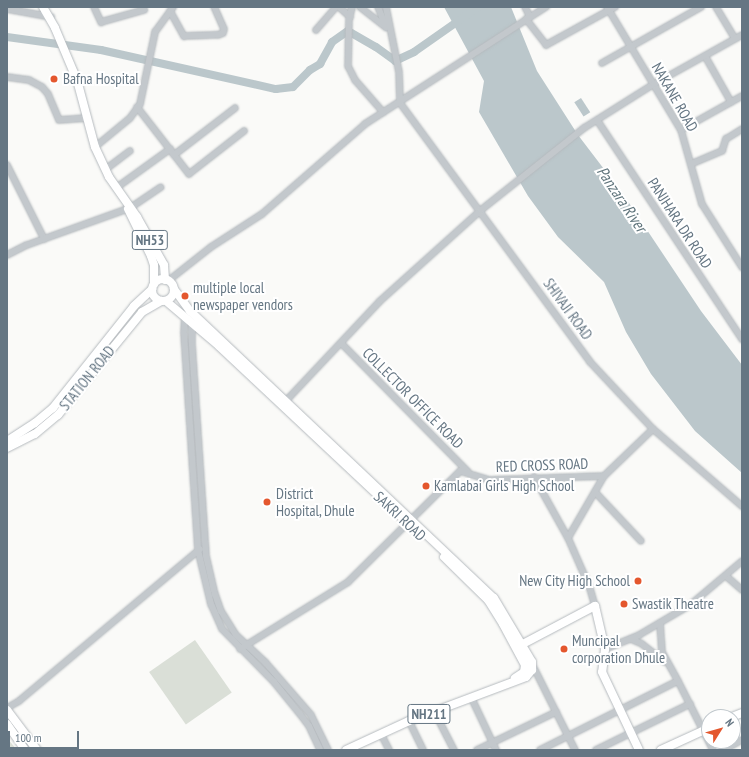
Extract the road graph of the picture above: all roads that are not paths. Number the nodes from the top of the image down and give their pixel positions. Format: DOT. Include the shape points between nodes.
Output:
graph roads {
  1 [pos="43,7"];
  2 [pos="49,7"];
  3 [pos="94,7"];
  4 [pos="214,7"];
  5 [pos="338,7"];
  6 [pos="352,7"];
  7 [pos="360,7"];
  8 [pos="378,7"];
  9 [pos="386,7"];
  10 [pos="525,7"];
  11 [pos="546,7"];
  12 [pos="615,7"];
  13 [pos="701,7"];
  14 [pos="716,7"];
  15 [pos="7,9"];
  16 [pos="172,9"];
  17 [pos="608,9"];
  18 [pos="144,10"];
  19 [pos="50,17"];
  20 [pos="350,19"];
  21 [pos="525,19"];
  22 [pos="386,27"];
  23 [pos="316,30"];
  24 [pos="390,34"];
  25 [pos="742,35"];
  26 [pos="735,39"];
  27 [pos="630,47"];
  28 [pos="705,56"];
  29 [pos="602,63"];
  30 [pos="7,77"];
  31 [pos="654,84"];
  32 [pos="742,96"];
  33 [pos="731,102"];
  34 [pos="400,103"];
  35 [pos="137,108"];
  36 [pos="235,108"];
  37 [pos="383,112"];
  38 [pos="87,118"];
  39 [pos="597,120"];
  40 [pos="742,129"];
  41 [pos="681,130"];
  42 [pos="244,131"];
  43 [pos="95,147"];
  44 [pos="170,150"];
  45 [pos="130,151"];
  46 [pos="174,155"];
  47 [pos="691,164"];
  48 [pos="7,165"];
  49 [pos="106,169"];
  50 [pos="161,187"];
  51 [pos="116,188"];
  52 [pos="128,207"];
  53 [pos="481,210"];
  54 [pos="44,239"];
  55 [pos="7,255"];
  56 [pos="742,267"];
  57 [pos="167,280"];
  58 [pos="153,286"];
  59 [pos="174,289"];
  60 [pos="163,301"];
  61 [pos="185,317"];
  62 [pos="192,322"];
  63 [pos="742,339"];
  64 [pos="341,343"];
  65 [pos="284,402"];
  66 [pos="653,429"];
  67 [pos="7,441"];
  68 [pos="7,448"];
  69 [pos="193,472"];
  70 [pos="201,472"];
  71 [pos="468,472"];
  72 [pos="604,476"];
  73 [pos="534,478"];
  74 [pos="595,492"];
  75 [pos="742,506"];
  76 [pos="409,521"];
  77 [pos="568,538"];
  78 [pos="641,541"];
  79 [pos="205,544"];
  80 [pos="198,550"];
  81 [pos="742,561"];
  82 [pos="726,576"];
  83 [pos="742,590"];
  84 [pos="595,606"];
  85 [pos="660,623"];
  86 [pos="631,639"];
  87 [pos="246,645"];
  88 [pos="519,646"];
  89 [pos="240,649"];
  90 [pos="605,649"];
  91 [pos="532,662"];
  92 [pos="667,664"];
  93 [pos="513,680"];
  94 [pos="678,681"];
  95 [pos="471,697"];
  96 [pos="690,704"];
  97 [pos="7,709"];
  98 [pos="620,710"];
  99 [pos="434,711"];
  100 [pos="556,712"];
  101 [pos="409,721"];
  102 [pos="701,721"];
  103 [pos="7,724"];
  104 [pos="701,731"];
  105 [pos="631,732"];
  106 [pos="381,734"];
  107 [pos="568,736"];
  108 [pos="742,740"];
  109 [pos="492,742"];
  110 [pos="25,750"];
  111 [pos="36,750"];
  112 [pos="320,750"];
  113 [pos="328,750"];
  114 [pos="346,750"];
  115 [pos="389,750"];
  116 [pos="423,750"];
  117 [pos="454,750"];
  118 [pos="476,750"];
  119 [pos="496,750"];
  120 [pos="540,750"];
  121 [pos="575,750"];
  122 [pos="596,750"];
  123 [pos="639,750"];
  124 [pos="661,750"];
  125 [pos="724,750"];
  1 -- 19 [label="main road"];
  2 -- 19 [label="main road"];
  3 -- 18 [label="street" via="101,22"];
  4 -- 16 [label="street" via="224,29 223,33 218,35 184,36"];
  5 -- 20 [label="street"];
  5 -- 23 [label="street"];
  6 -- 20 [label="street"];
  7 -- 22 [label="street"];
  8 -- 22 [label="street"];
  9 -- 24 [label="street" via="390,20"];
  10 -- 21 [label="street"];
  11 -- 21 [label="street"];
  12 -- 17 [label="street"];
  13 -- 27 [label="street"];
  14 -- 26 [label="street"];
  15 -- 19 [label="street"];
  16 -- 35 [label="street" via="155,32 146,81"];
  17 -- 21 [label="street" via="546,45"];
  17 -- 27 [label="street, NAKANE ROAD"];
  19 -- 38 [label="main road" via="81,91"];
  20 -- 37 [label="street" via="347,61 355,80"];
  21 -- 34 [label="street"];
  22 -- 24 [label="street"];
  24 -- 34 [label="street" via="399,72"];
  25 -- 26 [label="street"];
  26 -- 28 [label="street"];
  27 -- 29 [label="street"];
  27 -- 31 [label="street, NAKANE ROAD"];
  28 -- 31 [label="street"];
  28 -- 33 [label="street"];
  30 -- 38 [label="street" via="29,80 42,87 48,94 59,120"];
  31 -- 39 [label="street"];
  31 -- 41 [label="street, NAKANE ROAD"];
  32 -- 33 [label="street"];
  33 -- 41 [label="street"];
  34 -- 37 [label="street"];
  34 -- 53 [label="street, SHIVAJI ROAD"];
  35 -- 43 [label="street" via="130,118"];
  35 -- 44 [label="street"];
  36 -- 46 [label="street"];
  37 -- 57 [label="street" via="354,133 262,214"];
  38 -- 43 [label="main road"];
  39 -- 53 [label="street"];
  39 -- 63 [label="street, PANJHARA DR ROAD"];
  40 -- 47 [label="street" via="726,139 722,151"];
  41 -- 47 [label="street, NAKANE ROAD"];
  42 -- 46 [label="street" via="191,174"];
  43 -- 49 [label="main road"];
  44 -- 46 [label="street"];
  44 -- 51 [label="street"];
  45 -- 49 [label="street"];
  47 -- 56 [label="street, NAKANE ROAD" via="702,204"];
  48 -- 54 [label="street"];
  49 -- 51 [label="main road"];
  50 -- 52 [label="street"];
  51 -- 52 [label="main road"];
  52 -- 54 [label="street"];
  52 -- 57 [label="main road, NH53" via="164,265"];
  52 -- 58 [label="main road, NH53" via="151,256 155,275"];
  53 -- 64 [label="street" via="380,301"];
  53 -- 66 [label="street, SHIVAJI ROAD" via="590,362"];
  54 -- 55 [label="street"];
  57 -- 58 [label="main road"];
  57 -- 59 [label="main road"];
  58 -- 60 [label="main road" via="154,297"];
  58 -- 67 [label="main road, STATION ROAD" via="134,306 53,408"];
  59 -- 60 [label="main road" via="172,297"];
  59 -- 65 [label="main road" via="190,310"];
  60 -- 61 [label="main road"];
  60 -- 68 [label="main road, STATION ROAD" via="142,312 58,415 35,434"];
  61 -- 62 [label="main road"];
  61 -- 69 [label="street"];
  62 -- 65 [label="main road"];
  62 -- 70 [label="street"];
  64 -- 65 [label="street"];
  64 -- 71 [label="street, COLLECTOR OFFICE ROAD"];
  65 -- 76 [label="main road"];
  66 -- 72 [label="street, RED CROSS ROAD"];
  66 -- 75 [label="street, SHIVAJI ROAD"];
  69 -- 70 [label="street"];
  69 -- 80 [label="street"];
  70 -- 79 [label="street"];
  71 -- 73 [label="street, RED CROSS ROAD" via="490,480"];
  71 -- 76 [label="street" via="458,472"];
  72 -- 73 [label="street, RED CROSS ROAD"];
  72 -- 74 [label="street"];
  73 -- 77 [label="street"];
  74 -- 77 [label="street"];
  74 -- 78 [label="street"];
  76 -- 87 [label="street" via="348,582"];
  76 -- 88 [label="main road" via="494,598"];
  77 -- 84 [label="street"];
  79 -- 80 [label="street"];
  79 -- 87 [label="street" via="208,570 221,611 236,635"];
  80 -- 89 [label="street" via="216,618"];
  80 -- 97 [label="street"];
  81 -- 82 [label="street"];
  82 -- 83 [label="street"];
  82 -- 85 [label="street" via="690,605"];
  84 -- 88 [label="main road"];
  84 -- 90 [label="main road"];
  85 -- 86 [label="street"];
  85 -- 92 [label="street" via="660,642"];
  86 -- 90 [label="street"];
  86 -- 92 [label="street" via="650,649"];
  87 -- 89 [label="street"];
  87 -- 113 [label="street" via="265,662 311,716"];
  88 -- 91 [label="main road"];
  88 -- 93 [label="main road" via="525,669"];
  89 -- 112 [label="street" via="274,682 300,714 309,726"];
  90 -- 98 [label="main road" via="602,672"];
  91 -- 93 [label="main road" via="531,673"];
  91 -- 100 [label="street"];
  92 -- 94 [label="street"];
  93 -- 95 [label="main road, NH211"];
  94 -- 96 [label="street"];
  94 -- 98 [label="street"];
  95 -- 99 [label="main road, NH211"];
  95 -- 109 [label="street"];
  96 -- 102 [label="street"];
  96 -- 105 [label="street"];
  97 -- 111 [label="main road"];
  98 -- 105 [label="main road"];
  98 -- 107 [label="street"];
  99 -- 101 [label="main road, NH211"];
  99 -- 117 [label="street"];
  100 -- 107 [label="street"];
  100 -- 109 [label="street"];
  101 -- 106 [label="main road, NH211"];
  101 -- 116 [label="street"];
  103 -- 110 [label="main road"];
  104 -- 124 [label="main road"];
  105 -- 122 [label="street"];
  105 -- 123 [label="main road"];
  106 -- 114 [label="main road, NH211"];
  106 -- 115 [label="street"];
  107 -- 120 [label="street"];
  107 -- 121 [label="street"];
  108 -- 125 [label="street"];
  109 -- 118 [label="street"];
  109 -- 119 [label="street"];
}
